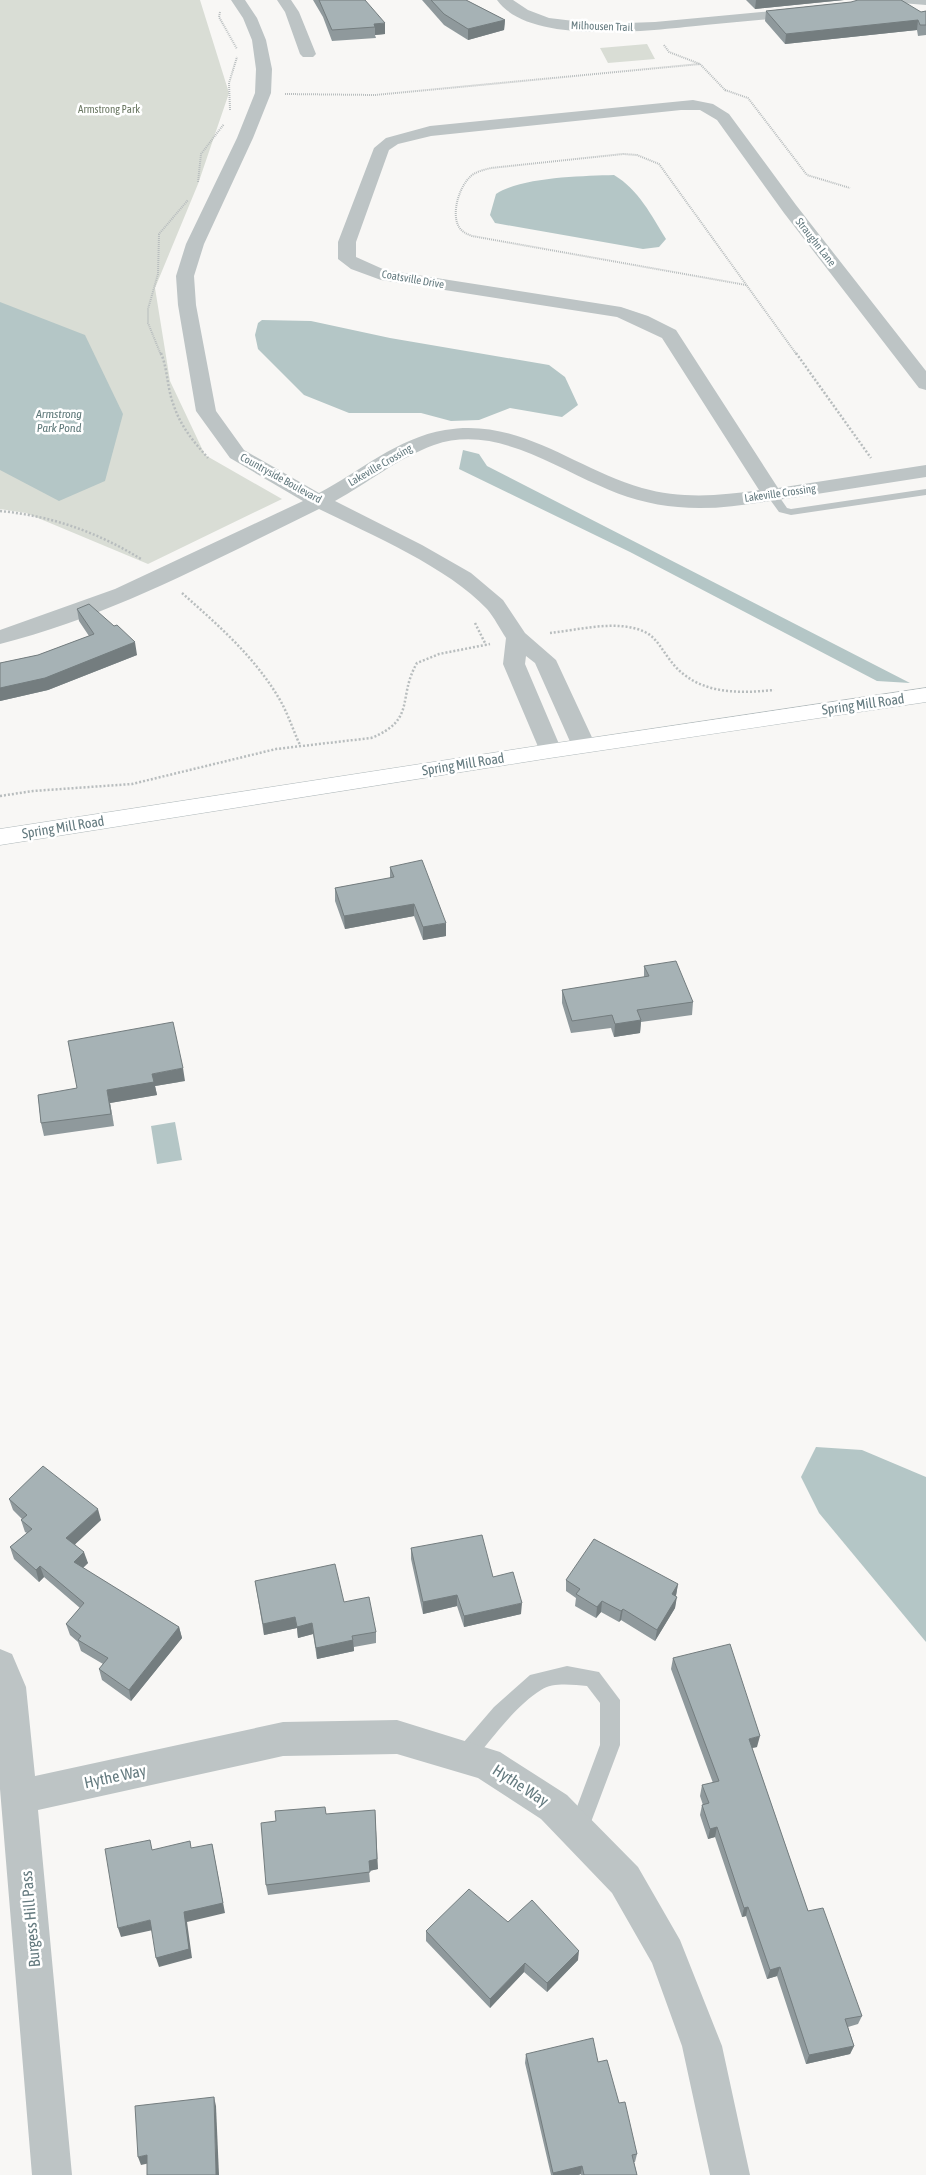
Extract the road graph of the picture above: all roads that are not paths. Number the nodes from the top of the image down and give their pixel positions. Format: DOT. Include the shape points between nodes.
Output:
graph roads {
  1 [pos="238,0"];
  2 [pos="284,0"];
  3 [pos="504,0"];
  4 [pos="906,0"];
  5 [pos="926,1"];
  6 [pos="817,10"];
  7 [pos="308,54"];
  8 [pos="708,106"];
  9 [pos="926,384"];
  10 [pos="926,471"];
  11 [pos="926,492"];
  12 [pos="772,494"];
  13 [pos="321,500"];
  14 [pos="0,637"];
  15 [pos="517,638"];
  16 [pos="926,695"];
  17 [pos="584,746"];
  18 [pos="550,751"];
  19 [pos="0,837"];
  20 [pos="0,1665"];
  21 [pos="464,1757"];
  22 [pos="19,1797"];
  23 [pos="578,1831"];
  24 [pos="52,2175"];
  25 [pos="730,2175"];
  1 -- 13 [label="street, Countryside Boulevard" via="259,40 264,69 263,94 195,244 185,276 187,304 206,411 237,454"];
  2 -- 7 [label="street"];
  3 -- 6 [label="street, Milhousen Trail" via="523,14 553,23 590,28 650,27"];
  4 -- 5 [label="street"];
  8 -- 9 [label="street, Straughn Lane" via="723,117"];
  8 -- 12 [label="street, Coatsville Drive" via="681,105 440,130 392,141 382,148 346,242 347,259 380,275 621,312 670,334"];
  10 -- 12 [label="street, Lakeville Crossing"];
  11 -- 12 [label="lane" via="791,512 783,510"];
  12 -- 13 [label="street, Lakeville Crossing" via="692,502 661,499 603,481 529,446 501,437 472,434 446,436 410,446"];
  13 -- 14 [label="street, Lakeville Crossing" via="151,580 72,613"];
  13 -- 15 [label="street, Countryside Boulevard" via="463,578 495,605"];
  15 -- 17 [label="street, Countryside Boulevard" via="545,660"];
  15 -- 18 [label="street" via="514,664"];
  16 -- 17 [label="street, Spring Mill Road"];
  17 -- 18 [label="street, Spring Mill Road"];
  18 -- 19 [label="street, Spring Mill Road"];
  20 -- 22 [label="street, Burgess Hill Pass" via="9,1687"];
  21 -- 22 [label="street, Hythe Way" via="396,1737 282,1739"];
  21 -- 23 [label="street, Hythe Way" via="487,1764 554,1807"];
  21 -- 23 [label="lane" via="501,1712 537,1681 567,1675 592,1678 610,1700 610,1746"];
  22 -- 24 [label="street, Burgess Hill Pass"];
  23 -- 25 [label="street, Hythe Way" via="625,1880 668,1953 702,2046"];
}
